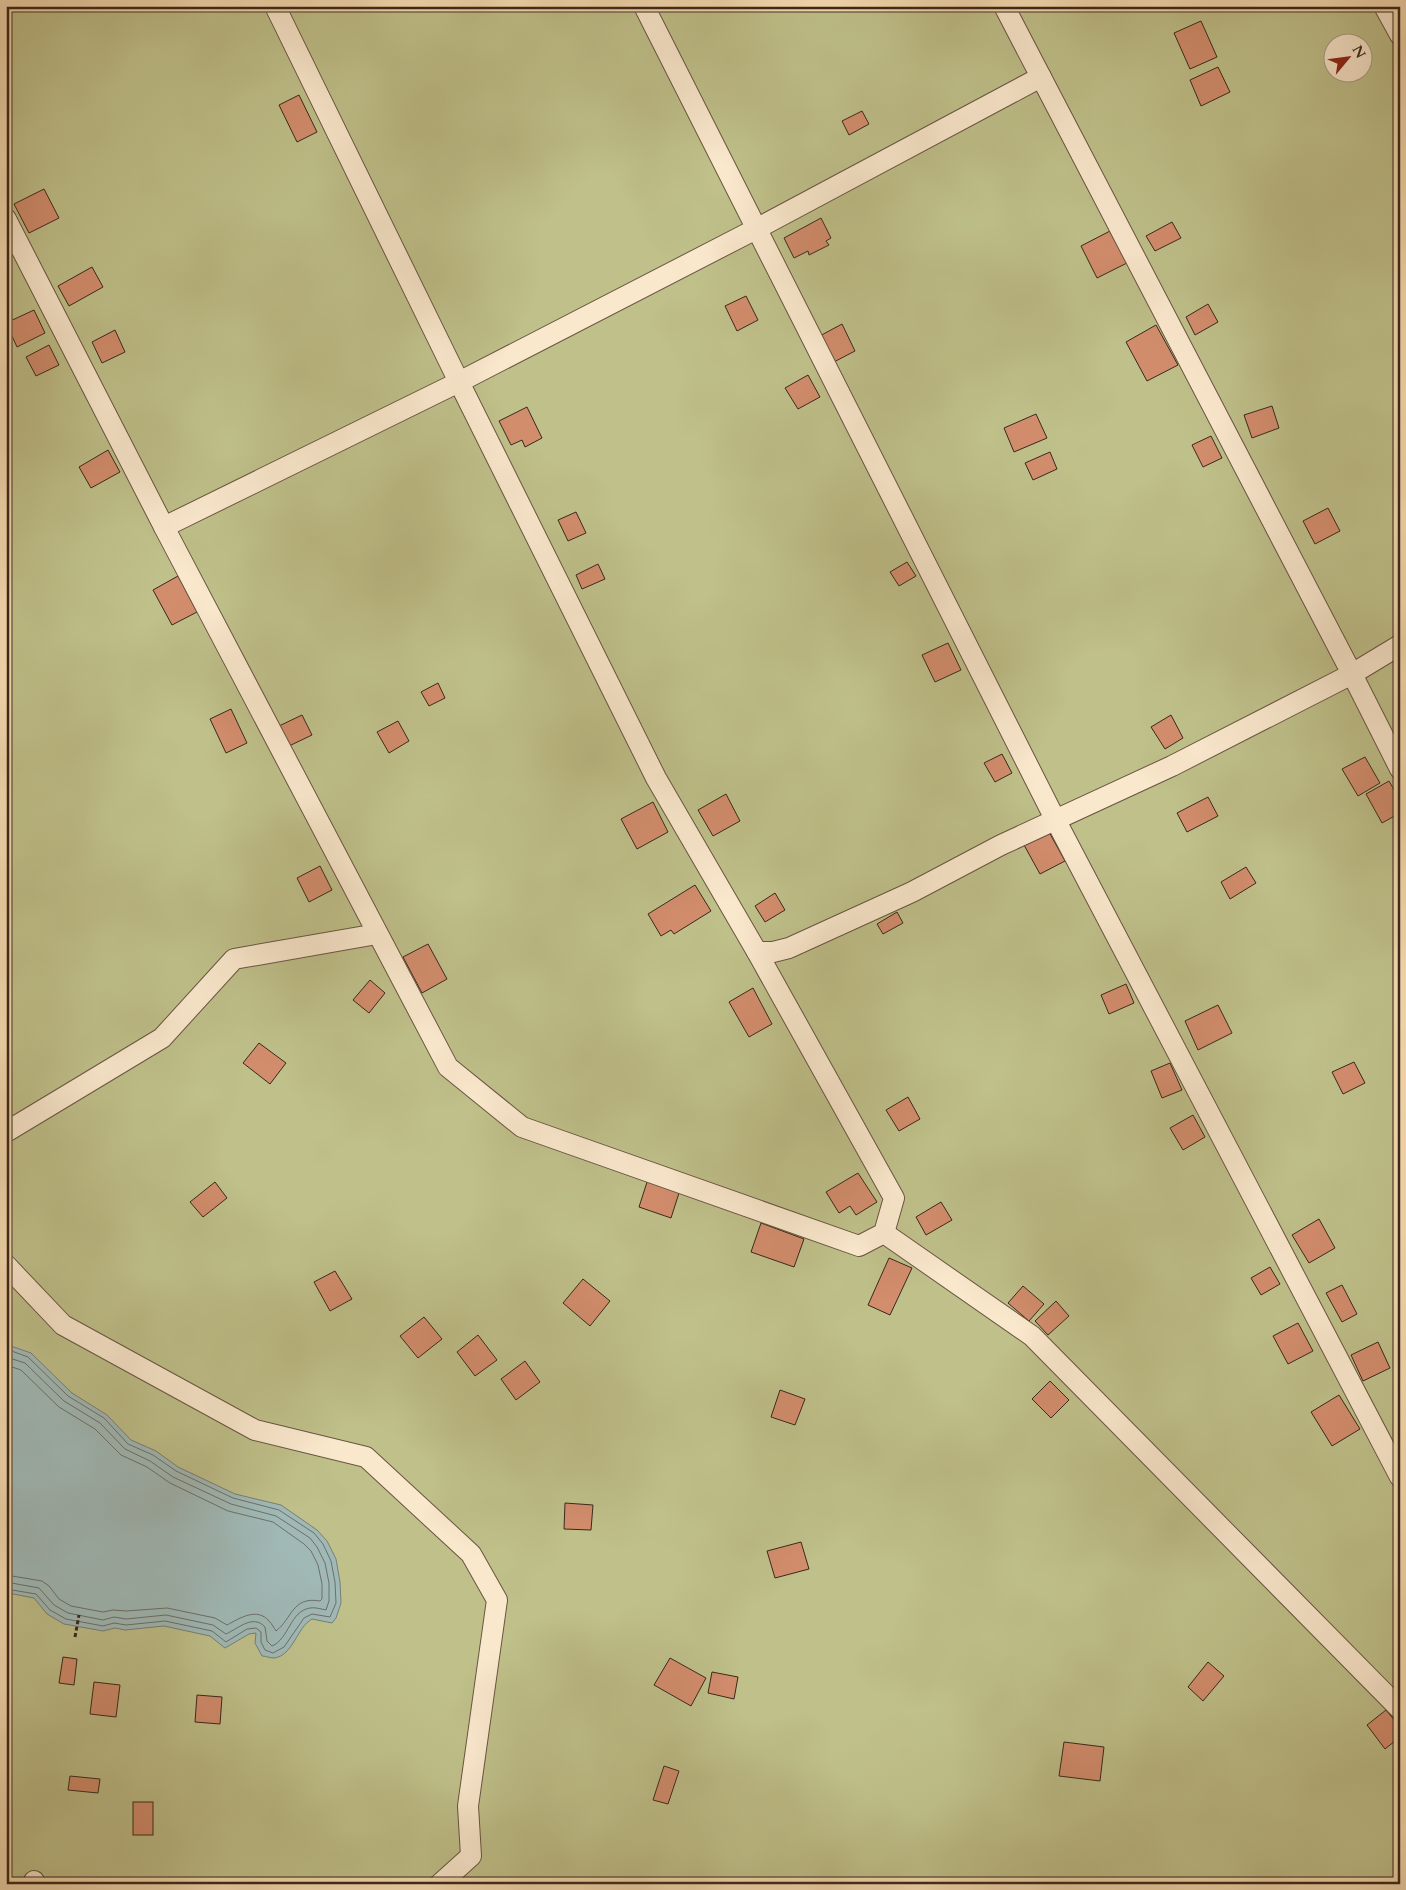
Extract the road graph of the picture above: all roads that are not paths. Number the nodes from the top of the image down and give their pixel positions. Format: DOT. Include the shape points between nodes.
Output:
graph roads {
  1 [pos="275,6"];
  2 [pos="644,6"];
  3 [pos="1004,6"];
  4 [pos="1384,6"];
  5 [pos="1400,35"];
  6 [pos="1041,77"];
  7 [pos="6,219"];
  8 [pos="756,229"];
  9 [pos="459,382"];
  10 [pos="164,527"];
  11 [pos="1400,645"];
  12 [pos="1352,674"];
  13 [pos="1400,768"];
  14 [pos="1055,819"];
  15 [pos="377,934"];
  16 [pos="757,952"];
  17 [pos="6,1132"];
  18 [pos="884,1232"];
  19 [pos="6,1265"];
  20 [pos="1400,1478"];
  21 [pos="1400,1709"];
  22 [pos="440,1884"];
  1 -- 9 [label="lane"];
  2 -- 8 [label="lane"];
  3 -- 6 [label="lane"];
  4 -- 5 [label="lane"];
  6 -- 8 [label="lane"];
  6 -- 12 [label="lane"];
  7 -- 10 [label="lane"];
  8 -- 9 [label="lane"];
  8 -- 14 [label="lane"];
  9 -- 10 [label="lane"];
  9 -- 16 [label="lane" via="656,778"];
  10 -- 15 [label="lane"];
  11 -- 12 [label="lane"];
  12 -- 13 [label="lane"];
  12 -- 14 [label="lane" via="1172,766"];
  14 -- 16 [label="lane" via="912,892 788,948"];
  14 -- 20 [label="lane"];
  15 -- 17 [label="lane" via="234,959 162,1038"];
  15 -- 18 [label="lane" via="448,1067 522,1127 859,1246"];
  16 -- 18 [label="lane" via="894,1198"];
  18 -- 21 [label="lane" via="1032,1336"];
  19 -- 22 [label="lane" via="63,1325 254,1430 366,1457 471,1554 498,1600 468,1806 471,1856"];
}
